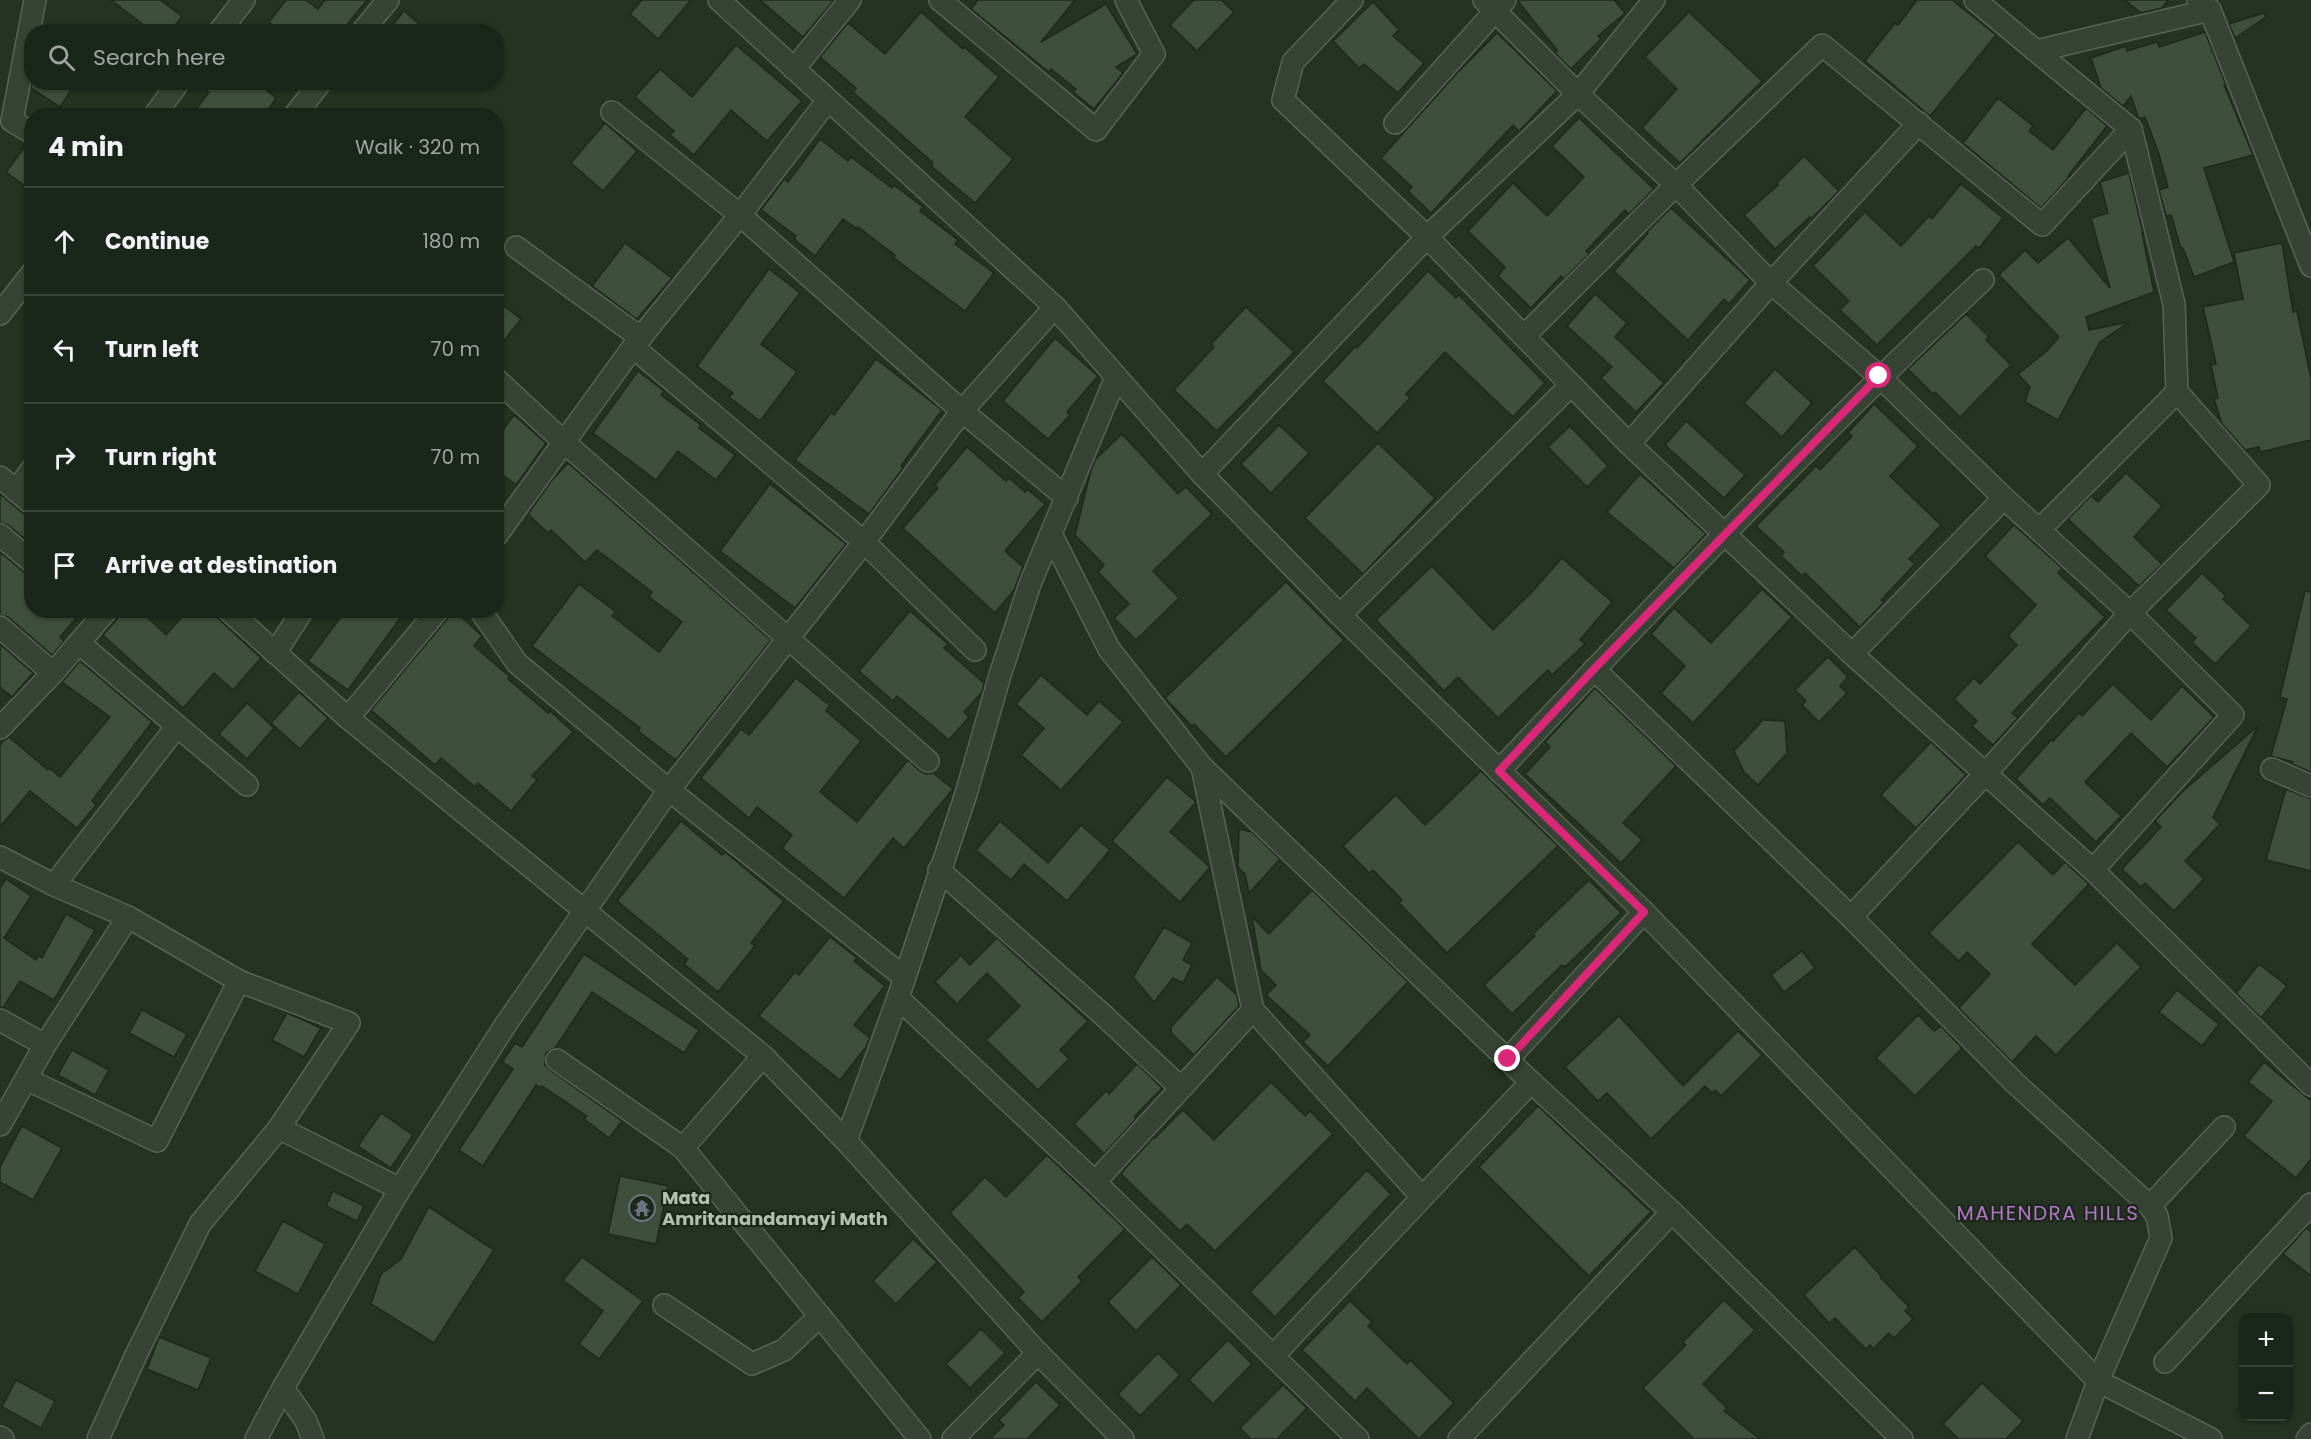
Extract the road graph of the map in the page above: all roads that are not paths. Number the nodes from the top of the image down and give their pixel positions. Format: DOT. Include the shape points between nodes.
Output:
graph roads {
  1 [pos="35,0"];
  2 [pos="244,0"];
  3 [pos="388,0"];
  4 [pos="718,0"];
  5 [pos="850,0"];
  6 [pos="939,0"];
  7 [pos="1126,0"];
  8 [pos="1352,0"];
  9 [pos="1654,0"];
  10 [pos="1975,0"];
  11 [pos="1495,3"];
  12 [pos="2204,5"];
  13 [pos="29,24"];
  14 [pos="225,24"];
  15 [pos="368,24"];
  16 [pos="24,44"];
  17 [pos="2036,51"];
  18 [pos="794,69"];
  19 [pos="174,90"];
  20 [pos="315,90"];
  21 [pos="1578,94"];
  22 [pos="828,100"];
  23 [pos="160,108"];
  24 [pos="300,108"];
  25 [pos="612,112"];
  26 [pos="6,117"];
  27 [pos="1395,123"];
  28 [pos="1919,123"];
  29 [pos="24,128"];
  30 [pos="2131,129"];
  31 [pos="1676,185"];
  32 [pos="740,215"];
  33 [pos="1427,237"];
  34 [pos="516,248"];
  35 [pos="2311,266"];
  36 [pos="1983,280"];
  37 [pos="24,283"];
  38 [pos="1771,283"];
  39 [pos="1055,307"];
  40 [pos="0,314"];
  41 [pos="1525,336"];
  42 [pos="637,342"];
  43 [pos="1879,376"];
  44 [pos="1116,377"];
  45 [pos="1571,385"];
  46 [pos="504,386"];
  47 [pos="2177,392"];
  48 [pos="962,411"];
  49 [pos="565,443"];
  50 [pos="1629,444"];
  51 [pos="1202,474"];
  52 [pos="1067,498"];
  53 [pos="2004,498"];
  54 [pos="504,525"];
  55 [pos="2039,530"];
  56 [pos="1052,534"];
  57 [pos="0,535"];
  58 [pos="1724,535"];
  59 [pos="864,542"];
  60 [pos="24,555"];
  61 [pos="2130,614"];
  62 [pos="1340,615"];
  63 [pos="95,618"];
  64 [pos="237,618"];
  65 [pos="298,618"];
  66 [pos="431,618"];
  67 [pos="486,618"];
  68 [pos="0,627"];
  69 [pos="787,639"];
  70 [pos="79,643"];
  71 [pos="975,650"];
  72 [pos="275,652"];
  73 [pos="1852,654"];
  74 [pos="1594,669"];
  75 [pos="53,673"];
  76 [pos="348,717"];
  77 [pos="2,722"];
  78 [pos="177,726"];
  79 [pos="928,761"];
  80 [pos="1202,767"];
  81 [pos="2272,769"];
  82 [pos="1499,771"];
  83 [pos="1985,774"];
  84 [pos="247,786"];
  85 [pos="2311,786"];
  86 [pos="669,790"];
  87 [pos="0,857"];
  88 [pos="939,870"];
  89 [pos="2093,870"];
  90 [pos="54,885"];
  91 [pos="586,911"];
  92 [pos="1644,912"];
  93 [pos="128,917"];
  94 [pos="1851,917"];
  95 [pos="904,977"];
  96 [pos="239,981"];
  97 [pos="898,998"];
  98 [pos="1253,1010"];
  99 [pos="0,1020"];
  100 [pos="45,1045"];
  101 [pos="762,1056"];
  102 [pos="1508,1059"];
  103 [pos="557,1060"];
  104 [pos="26,1079"];
  105 [pos="1531,1082"];
  106 [pos="2311,1085"];
  107 [pos="1181,1088"];
  108 [pos="0,1125"];
  109 [pos="2224,1127"];
  110 [pos="279,1128"];
  111 [pos="846,1141"];
  112 [pos="683,1148"];
  113 [pos="1095,1182"];
  114 [pos="400,1189"];
  115 [pos="1422,1197"];
  116 [pos="2150,1206"];
  117 [pos="1672,1212"];
  118 [pos="2307,1214"];
  119 [pos="664,1305"];
  120 [pos="820,1316"];
  121 [pos="1038,1353"];
  122 [pos="1273,1356"];
  123 [pos="2165,1362"];
  124 [pos="2098,1381"];
  125 [pos="283,1388"];
  126 [pos="2311,1434"];
  127 [pos="98,1439"];
  128 [pos="256,1439"];
  129 [pos="313,1439"];
  130 [pos="920,1439"];
  131 [pos="953,1439"];
  132 [pos="1123,1439"];
  133 [pos="1358,1439"];
  134 [pos="1459,1439"];
  135 [pos="1902,1439"];
  136 [pos="2077,1439"];
  137 [pos="2211,1439"];
  138 [pos="2307,1439"];
  1 -- 13 [label="street"];
  2 -- 14 [label="street"];
  3 -- 15 [label="street"];
  4 -- 18 [label="street"];
  5 -- 18 [label="street"];
  6 -- 7 [label="street" via="1096,130 1154,54"];
  8 -- 33 [label="street" via="1293,62 1283,100"];
  9 -- 21 [label="street"];
  10 -- 17 [label="street"];
  11 -- 21 [label="street"];
  11 -- 27 [label="street"];
  12 -- 17 [label="street"];
  12 -- 35 [label="street"];
  16 -- 26 [label="street"];
  17 -- 30 [label="street"];
  18 -- 22 [label="street"];
  19 -- 23 [label="street"];
  20 -- 24 [label="street"];
  21 -- 31 [label="street"];
  21 -- 33 [label="street"];
  22 -- 32 [label="street"];
  22 -- 39 [label="street"];
  25 -- 32 [label="street"];
  26 -- 29 [label="street"];
  28 -- 30 [label="street" via="2042,225"];
  28 -- 31 [label="street" via="1822,45"];
  28 -- 38 [label="street"];
  30 -- 47 [label="street" via="2174,304"];
  31 -- 38 [label="street"];
  31 -- 41 [label="street"];
  32 -- 42 [label="street"];
  32 -- 48 [label="street"];
  33 -- 41 [label="street"];
  33 -- 51 [label="street"];
  34 -- 42 [label="street"];
  36 -- 43 [label="street"];
  37 -- 40 [label="street"];
  38 -- 43 [label="street"];
  38 -- 50 [label="street"];
  39 -- 44 [label="street"];
  39 -- 48 [label="street"];
  41 -- 45 [label="street"];
  42 -- 49 [label="street"];
  42 -- 59 [label="street"];
  43 -- 53 [label="street"];
  43 -- 58 [label="street"];
  44 -- 51 [label="street"];
  44 -- 52 [label="street"];
  45 -- 50 [label="street"];
  45 -- 62 [label="street"];
  46 -- 49 [label="street"];
  47 -- 55 [label="street"];
  47 -- 61 [label="street" via="2259,485"];
  48 -- 52 [label="street"];
  48 -- 59 [label="street"];
  49 -- 54 [label="street"];
  49 -- 69 [label="street"];
  50 -- 58 [label="street"];
  51 -- 62 [label="street"];
  52 -- 56 [label="street"];
  53 -- 55 [label="street"];
  53 -- 73 [label="street"];
  55 -- 61 [label="street"];
  56 -- 80 [label="street" via="1109,649"];
  56 -- 88 [label="street" via="1030,584"];
  57 -- 60 [label="street"];
  58 -- 73 [label="street"];
  58 -- 74 [label="street"];
  59 -- 69 [label="street"];
  59 -- 71 [label="street"];
  61 -- 83 [label="street"];
  61 -- 89 [label="street" via="2233,715"];
  62 -- 82 [label="street"];
  63 -- 70 [label="street"];
  64 -- 72 [label="street"];
  65 -- 72 [label="street"];
  66 -- 76 [label="street"];
  67 -- 86 [label="street" via="517,663"];
  68 -- 75 [label="street"];
  69 -- 79 [label="street"];
  69 -- 86 [label="street"];
  70 -- 75 [label="street"];
  70 -- 78 [label="street"];
  72 -- 76 [label="street"];
  73 -- 83 [label="street"];
  74 -- 82 [label="street"];
  74 -- 94 [label="street"];
  75 -- 77 [label="street"];
  76 -- 91 [label="street"];
  78 -- 84 [label="street"];
  78 -- 90 [label="street"];
  80 -- 98 [label="street"];
  80 -- 102 [label="street"];
  81 -- 85 [label="street"];
  82 -- 92 [label="street"];
  83 -- 89 [label="street"];
  83 -- 94 [label="street"];
  86 -- 91 [label="street"];
  86 -- 95 [label="street"];
  87 -- 90 [label="street"];
  88 -- 95 [label="street"];
  88 -- 107 [label="street"];
  89 -- 106 [label="street"];
  90 -- 93 [label="street"];
  91 -- 101 [label="street"];
  91 -- 114 [label="street"];
  92 -- 102 [label="street"];
  92 -- 124 [label="street"];
  93 -- 96 [label="street"];
  93 -- 100 [label="street"];
  94 -- 116 [label="street" via="2014,1082"];
  95 -- 97 [label="street"];
  96 -- 104 [label="street" via="157,1141"];
  96 -- 110 [label="street" via="349,1023"];
  97 -- 111 [label="street"];
  97 -- 113 [label="street"];
  98 -- 107 [label="street"];
  98 -- 115 [label="street"];
  99 -- 100 [label="street"];
  100 -- 104 [label="street"];
  101 -- 111 [label="street"];
  101 -- 112 [label="street"];
  102 -- 105 [label="street"];
  103 -- 112 [label="street"];
  104 -- 108 [label="street"];
  105 -- 115 [label="street"];
  105 -- 117 [label="street"];
  107 -- 113 [label="street"];
  109 -- 116 [label="street"];
  110 -- 114 [label="street"];
  110 -- 127 [label="street" via="200,1224"];
  111 -- 121 [label="street"];
  112 -- 120 [label="street"];
  113 -- 122 [label="street"];
  114 -- 125 [label="street"];
  115 -- 122 [label="street"];
  116 -- 124 [label="street" via="2157,1216 2162,1238"];
  117 -- 134 [label="street"];
  117 -- 135 [label="street"];
  118 -- 123 [label="street"];
  119 -- 120 [label="street" via="752,1364 784,1350"];
  120 -- 130 [label="street"];
  121 -- 131 [label="street"];
  121 -- 132 [label="street"];
  122 -- 133 [label="street"];
  124 -- 136 [label="street"];
  124 -- 137 [label="street"];
  125 -- 128 [label="street"];
  125 -- 129 [label="street" via="306,1421"];
  126 -- 138 [label="street"];
}
